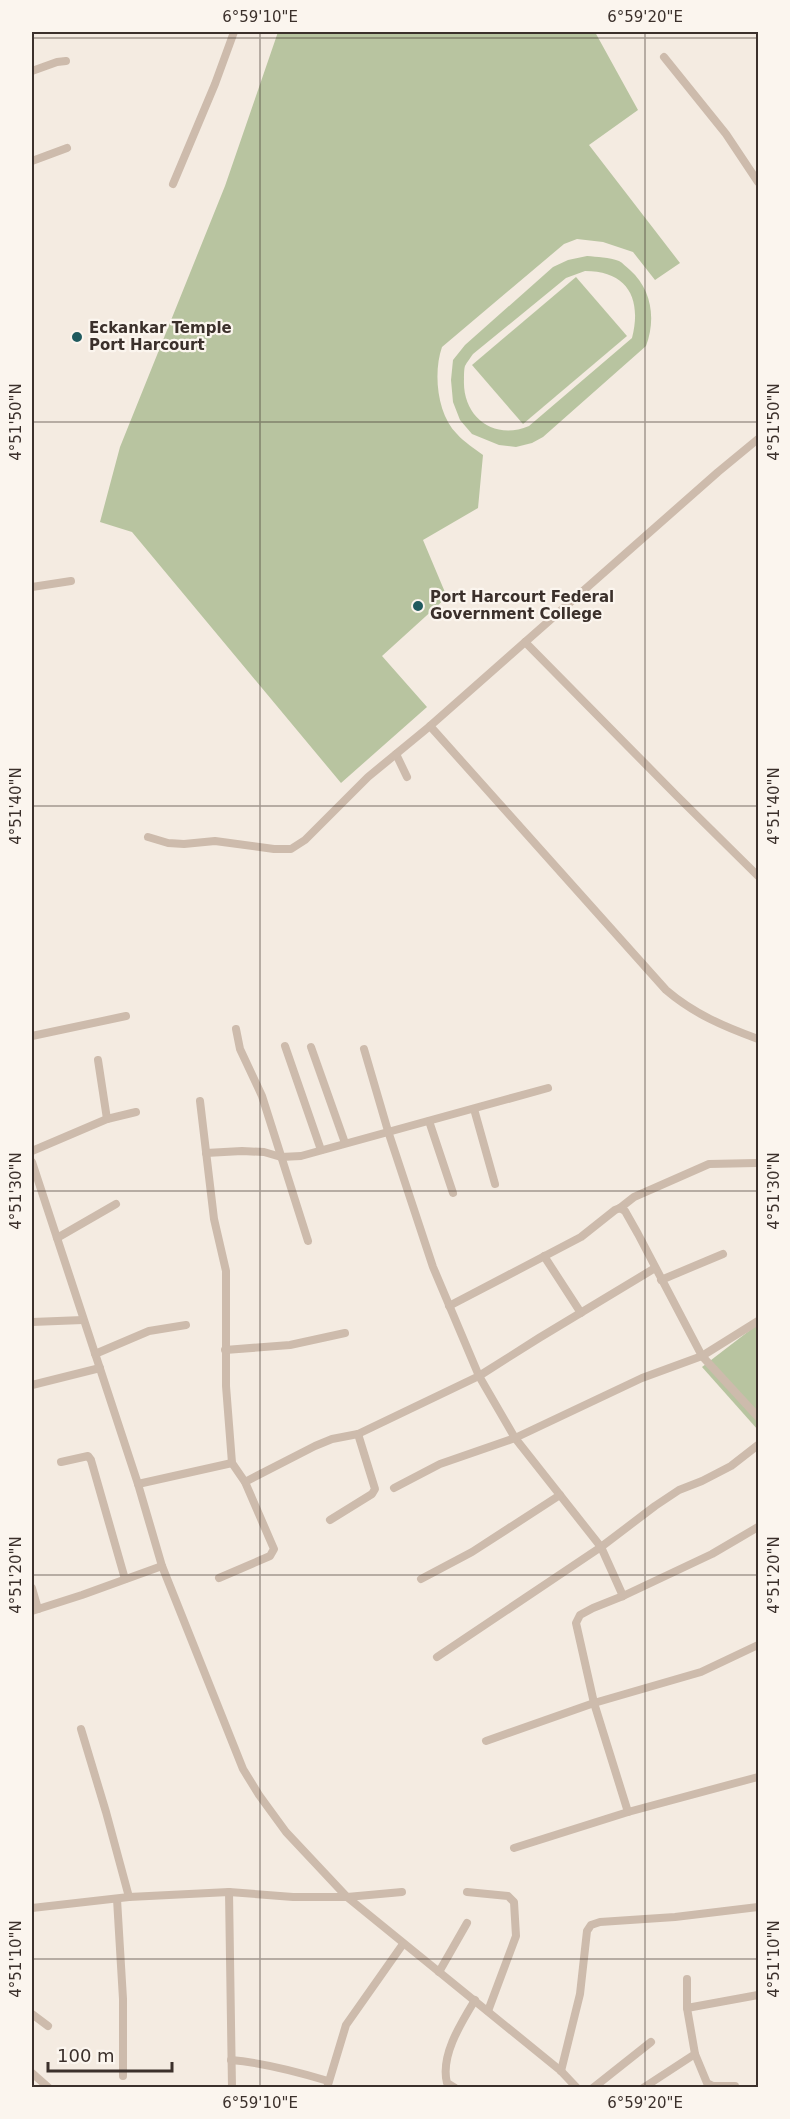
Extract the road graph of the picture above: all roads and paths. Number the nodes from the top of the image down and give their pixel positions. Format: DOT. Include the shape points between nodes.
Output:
graph roads {
  1 [pos="234,32"];
  2 [pos="664,57"];
  3 [pos="66,61"];
  4 [pos="32,71"];
  5 [pos="67,148"];
  6 [pos="32,161"];
  7 [pos="759,182"];
  8 [pos="173,184"];
  9 [pos="759,439"];
  10 [pos="71,582"];
  11 [pos="32,587"];
  12 [pos="525,642"];
  13 [pos="430,726"];
  14 [pos="396,754"];
  15 [pos="407,777"];
  16 [pos="148,837"];
  17 [pos="759,876"];
  18 [pos="126,1016"];
  19 [pos="236,1029"];
  20 [pos="32,1036"];
  21 [pos="759,1039"];
  22 [pos="285,1046"];
  23 [pos="311,1047"];
  24 [pos="364,1049"];
  25 [pos="98,1060"];
  26 [pos="548,1088"];
  27 [pos="200,1101"];
  28 [pos="474,1109"];
  29 [pos="136,1112"];
  30 [pos="107,1119"];
  31 [pos="429,1121"];
  32 [pos="388,1131"];
  33 [pos="345,1143"];
  34 [pos="321,1150"];
  35 [pos="32,1151"];
  36 [pos="206,1153"];
  37 [pos="280,1157"];
  38 [pos="32,1162"];
  39 [pos="756,1163"];
  40 [pos="495,1184"];
  41 [pos="453,1193"];
  42 [pos="116,1204"];
  43 [pos="621,1208"];
  44 [pos="57,1238"];
  45 [pos="308,1241"];
  46 [pos="723,1254"];
  47 [pos="544,1256"];
  48 [pos="655,1268"];
  49 [pos="661,1280"];
  50 [pos="449,1306"];
  51 [pos="581,1313"];
  52 [pos="84,1320"];
  53 [pos="759,1321"];
  54 [pos="32,1322"];
  55 [pos="186,1325"];
  56 [pos="345,1333"];
  57 [pos="225,1350"];
  58 [pos="95,1354"];
  59 [pos="702,1356"];
  60 [pos="100,1368"];
  61 [pos="479,1376"];
  62 [pos="32,1384"];
  63 [pos="759,1417"];
  64 [pos="358,1434"];
  65 [pos="515,1438"];
  66 [pos="759,1444"];
  67 [pos="61,1462"];
  68 [pos="232,1463"];
  69 [pos="245,1482"];
  70 [pos="138,1484"];
  71 [pos="394,1488"];
  72 [pos="560,1495"];
  73 [pos="330,1520"];
  74 [pos="759,1527"];
  75 [pos="601,1547"];
  76 [pos="162,1566"];
  77 [pos="219,1578"];
  78 [pos="124,1579"];
  79 [pos="421,1579"];
  80 [pos="32,1588"];
  81 [pos="623,1596"];
  82 [pos="35,1610"];
  83 [pos="759,1646"];
  84 [pos="437,1657"];
  85 [pos="594,1703"];
  86 [pos="81,1729"];
  87 [pos="486,1741"];
  88 [pos="759,1777"];
  89 [pos="628,1812"];
  90 [pos="514,1848"];
  91 [pos="229,1892"];
  92 [pos="402,1892"];
  93 [pos="467,1892"];
  94 [pos="129,1897"];
  95 [pos="347,1897"];
  96 [pos="117,1899"];
  97 [pos="759,1907"];
  98 [pos="32,1908"];
  99 [pos="467,1923"];
  100 [pos="404,1944"];
  101 [pos="439,1972"];
  102 [pos="687,1979"];
  103 [pos="759,1995"];
  104 [pos="475,2001"];
  105 [pos="687,2008"];
  106 [pos="488,2011"];
  107 [pos="32,2014"];
  108 [pos="48,2025"];
  109 [pos="651,2042"];
  110 [pos="695,2054"];
  111 [pos="231,2060"];
  112 [pos="561,2071"];
  113 [pos="32,2073"];
  114 [pos="123,2076"];
  115 [pos="327,2084"];
  116 [pos="735,2086"];
  117 [pos="49,2088"];
  118 [pos="232,2088"];
  119 [pos="455,2088"];
  120 [pos="577,2088"];
  121 [pos="592,2088"];
  122 [pos="642,2088"];
  1 -- 8 [label="street"];
  2 -- 7 [label="street"];
  3 -- 4 [label="street"];
  5 -- 6 [label="street"];
  9 -- 12 [label="street"];
  10 -- 11 [label="street"];
  12 -- 13 [label="street"];
  12 -- 17 [label="street"];
  13 -- 14 [label="street"];
  13 -- 21 [label="street" via="666,990 706,1018"];
  14 -- 15 [label="street"];
  14 -- 16 [label="street" via="291,849 215,841 168,843"];
  18 -- 20 [label="street"];
  19 -- 37 [label="street"];
  22 -- 34 [label="street"];
  23 -- 33 [label="street"];
  24 -- 32 [label="street"];
  25 -- 30 [label="street"];
  26 -- 28 [label="street"];
  27 -- 36 [label="street"];
  28 -- 31 [label="street"];
  28 -- 40 [label="street"];
  29 -- 30 [label="street"];
  30 -- 35 [label="street"];
  31 -- 32 [label="street"];
  31 -- 41 [label="street"];
  32 -- 33 [label="street"];
  32 -- 50 [label="street"];
  33 -- 34 [label="street"];
  34 -- 37 [label="street"];
  36 -- 37 [label="street" via="264,1152"];
  36 -- 57 [label="street" via="214,1219 226,1271"];
  37 -- 45 [label="street"];
  38 -- 44 [label="street"];
  39 -- 43 [label="street" via="709,1164 634,1197"];
  42 -- 44 [label="street"];
  43 -- 47 [label="street"];
  43 -- 48 [label="street"];
  44 -- 52 [label="street"];
  46 -- 49 [label="street"];
  47 -- 50 [label="street"];
  47 -- 51 [label="street"];
  48 -- 49 [label="street"];
  48 -- 51 [label="street"];
  49 -- 59 [label="street"];
  50 -- 61 [label="street"];
  51 -- 61 [label="street"];
  52 -- 54 [label="street"];
  52 -- 58 [label="street"];
  53 -- 59 [label="street"];
  55 -- 58 [label="street" via="149,1331"];
  56 -- 57 [label="street" via="290,1345"];
  57 -- 68 [label="street"];
  58 -- 60 [label="street"];
  59 -- 63 [label="street"];
  59 -- 65 [label="street" via="642,1378"];
  60 -- 62 [label="street"];
  60 -- 70 [label="street"];
  61 -- 64 [label="street"];
  61 -- 65 [label="street"];
  64 -- 69 [label="street" via="315,1446"];
  64 -- 73 [label="street" via="375,1490"];
  65 -- 71 [label="street" via="440,1464"];
  65 -- 72 [label="street"];
  66 -- 75 [label="street" via="731,1466 671,1495"];
  67 -- 78 [label="street" via="84,1456 91,1460"];
  68 -- 69 [label="street"];
  68 -- 70 [label="street"];
  69 -- 77 [label="street" via="273,1553"];
  70 -- 76 [label="street"];
  72 -- 75 [label="street"];
  72 -- 79 [label="street" via="472,1552"];
  74 -- 81 [label="street"];
  75 -- 81 [label="street"];
  75 -- 84 [label="street"];
  76 -- 78 [label="street"];
  76 -- 95 [label="street" via="243,1769 286,1832"];
  78 -- 82 [label="street"];
  80 -- 82 [label="street"];
  81 -- 85 [label="street" via="580,1615 576,1623"];
  83 -- 85 [label="street" via="701,1672"];
  85 -- 87 [label="street"];
  85 -- 89 [label="street"];
  86 -- 94 [label="street"];
  88 -- 89 [label="street"];
  89 -- 90 [label="street"];
  91 -- 94 [label="street"];
  91 -- 95 [label="street"];
  91 -- 111 [label="street"];
  92 -- 95 [label="street"];
  93 -- 106 [label="street" via="508,1896 514,1902 516,1936"];
  94 -- 96 [label="street"];
  95 -- 100 [label="street"];
  96 -- 98 [label="street"];
  96 -- 114 [label="street"];
  97 -- 112 [label="street" via="591,1925 576,2017"];
  99 -- 101 [label="street"];
  100 -- 101 [label="street"];
  100 -- 115 [label="street" via="346,2025"];
  101 -- 104 [label="street"];
  102 -- 105 [label="street"];
  103 -- 105 [label="street"];
  104 -- 106 [label="street"];
  104 -- 119 [label="street" via="456,2031 445,2071 447,2084"];
  105 -- 110 [label="street"];
  106 -- 112 [label="street"];
  107 -- 108 [label="street"];
  109 -- 121 [label="street"];
  110 -- 116 [label="street" via="708,2083"];
  110 -- 122 [label="street"];
  111 -- 115 [label="street" via="287,2069"];
  111 -- 118 [label="street"];
  112 -- 120 [label="street"];
  113 -- 117 [label="street"];
}
